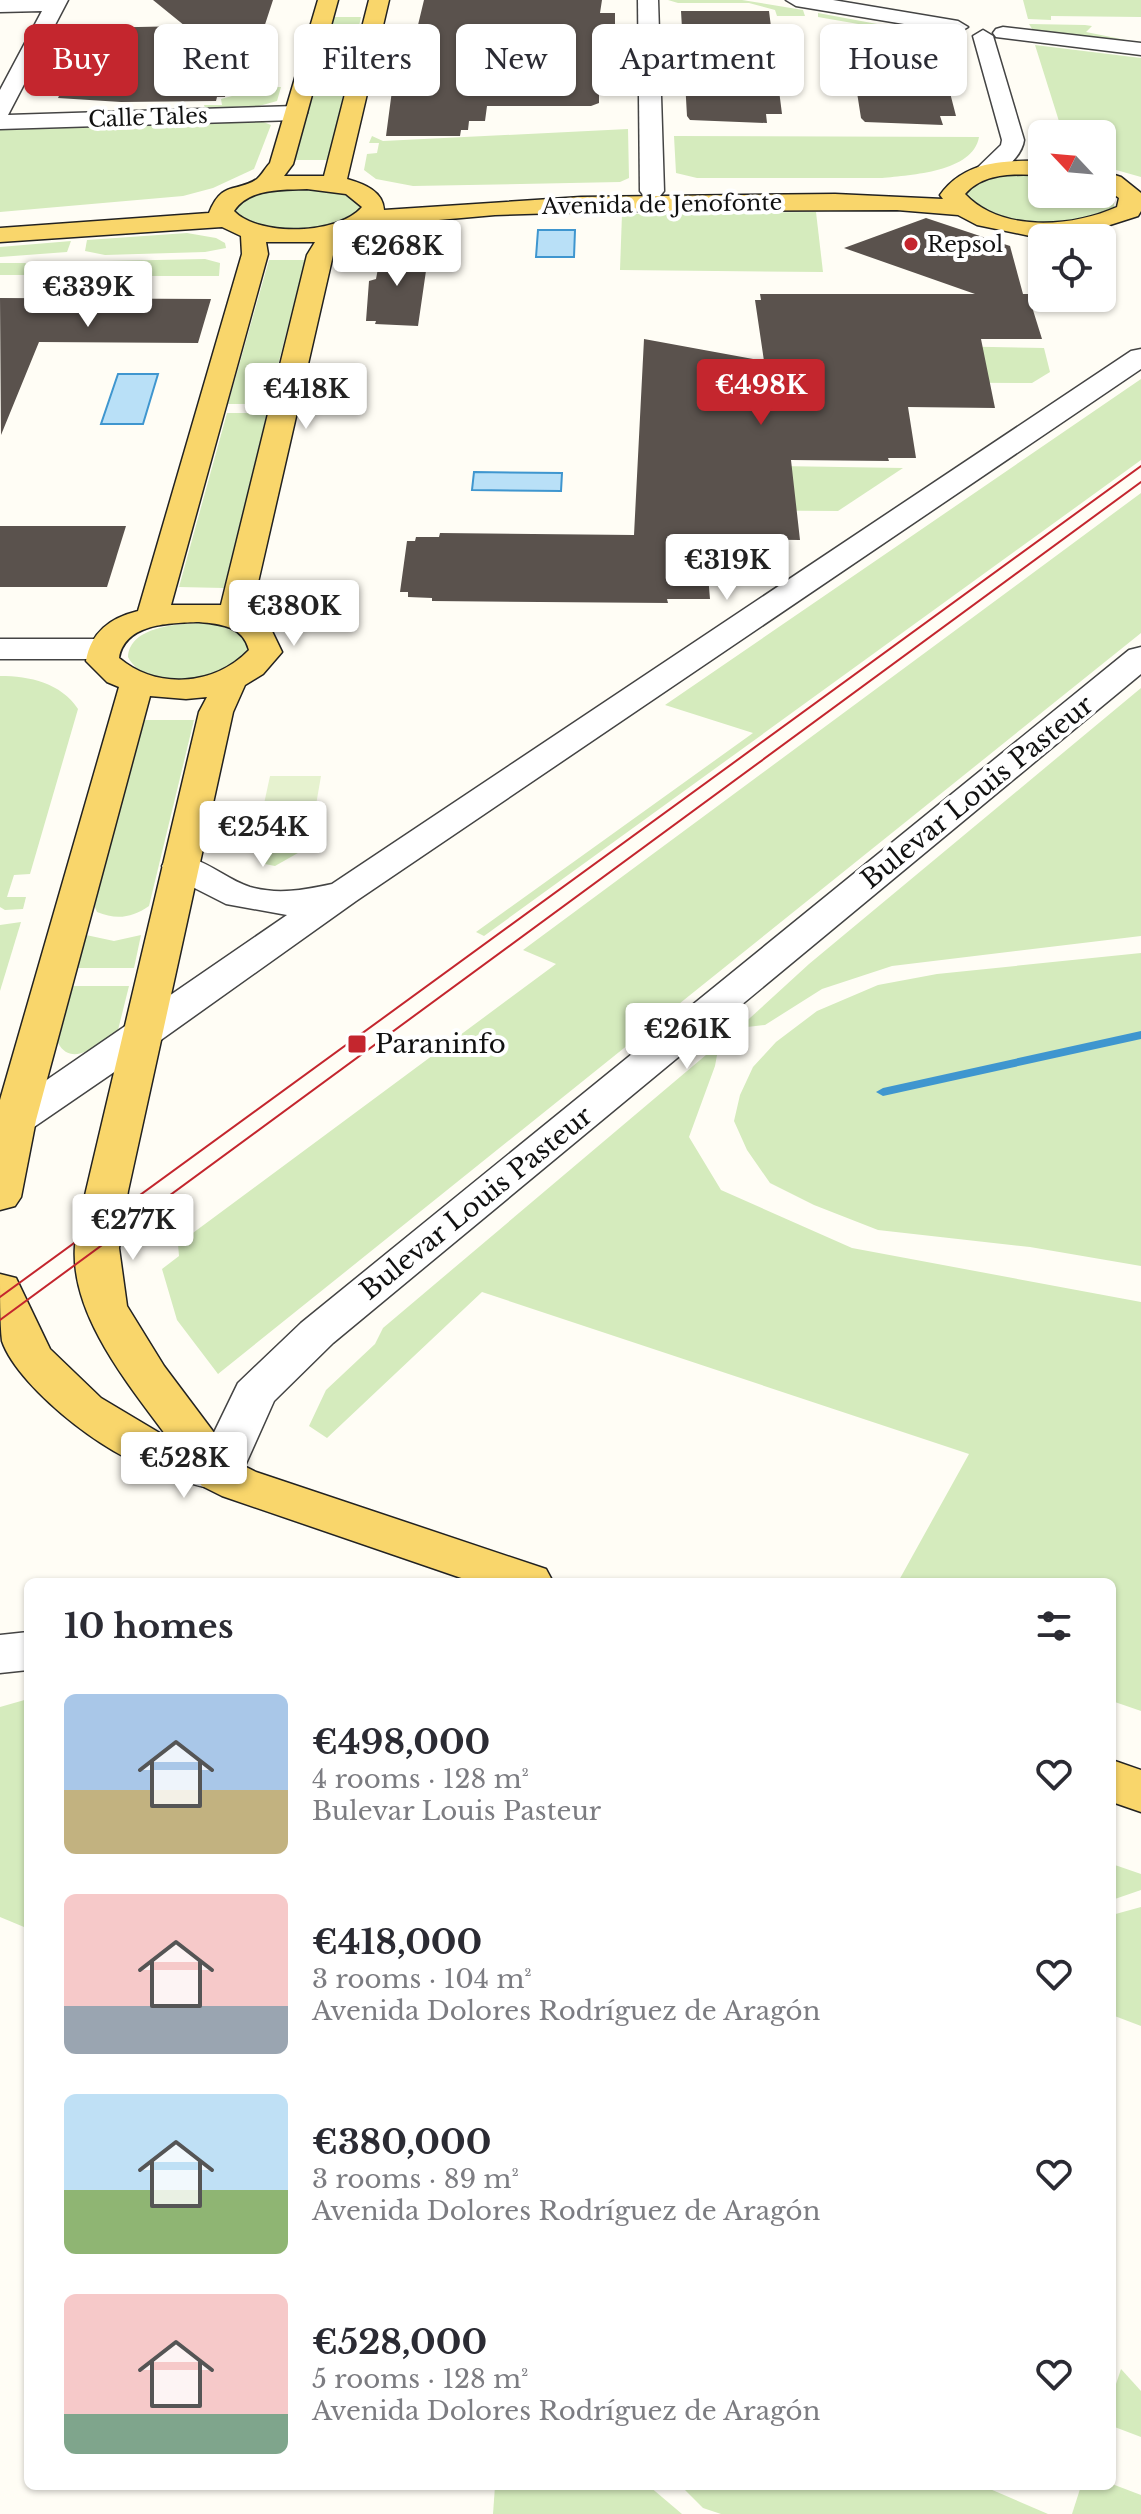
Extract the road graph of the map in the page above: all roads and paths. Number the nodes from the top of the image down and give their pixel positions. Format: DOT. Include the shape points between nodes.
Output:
graph roads {
  1 [pos="328,0"];
  2 [pos="379,0"];
  3 [pos="648,0"];
  4 [pos="796,0"];
  5 [pos="56,2"];
  6 [pos="0,6"];
  7 [pos="992,27"];
  8 [pos="1141,49"];
  9 [pos="1022,91"];
  10 [pos="0,111"];
  11 [pos="296,113"];
  12 [pos="0,122"];
  13 [pos="1028,169"];
  14 [pos="985,172"];
  15 [pos="1116,181"];
  16 [pos="334,184"];
  17 [pos="264,186"];
  18 [pos="1116,186"];
  19 [pos="1141,186"];
  20 [pos="652,191"];
  21 [pos="959,195"];
  22 [pos="366,207"];
  23 [pos="1135,210"];
  24 [pos="225,211"];
  25 [pos="0,224"];
  26 [pos="334,231"];
  27 [pos="253,232"];
  28 [pos="0,235"];
  29 [pos="1141,357"];
  30 [pos="234,616"];
  31 [pos="152,617"];
  32 [pos="0,649"];
  33 [pos="102,649"];
  34 [pos="1141,657"];
  35 [pos="231,680"];
  36 [pos="137,684"];
  37 [pos="180,866"];
  38 [pos="343,893"];
  39 [pos="144,1034"];
  40 [pos="7,1125"];
  41 [pos="0,1197"];
  42 [pos="0,1288"];
  43 [pos="174,1458"];
  44 [pos="219,1474"];
  45 [pos="516,1578"];
  46 [pos="24,1651"];
  47 [pos="0,1654"];
  48 [pos="1116,1782"];
  49 [pos="1141,1791"];
  1 -- 11 [label="main road"];
  2 -- 16 [label="main road"];
  3 -- 20 [label="street"];
  4 -- 7 [label="street" via="958,27"];
  5 -- 6 [label="street"];
  5 -- 10 [label="street"];
  7 -- 8 [label="street"];
  7 -- 9 [label="street"];
  7 -- 14 [label="street" via="1013,140"];
  11 -- 12 [label="street, Calle Tales"];
  11 -- 17 [label="main road" via="281,164"];
  13 -- 14 [label="main road"];
  14 -- 21 [label="main road"];
  15 -- 19 [label="main road"];
  16 -- 17 [label="main road"];
  16 -- 22 [label="main road"];
  17 -- 24 [label="main road" via="238,193"];
  18 -- 23 [label="main road" via="1131,196"];
  20 -- 21 [label="main road, Avenida de Jenofonte"];
  20 -- 22 [label="main road, Avenida de Jenofonte"];
  21 -- 22 [label="main road, Avenida de Jenofonte" via="903,201"];
  21 -- 23 [label="main road" via="981,218 1012,226 1083,228"];
  22 -- 26 [label="main road"];
  24 -- 25 [label="main road"];
  24 -- 27 [label="main road" via="235,227"];
  24 -- 28 [label="main road"];
  26 -- 27 [label="main road"];
  26 -- 30 [label="main road" via="320,255"];
  27 -- 31 [label="main road" via="255,254"];
  29 -- 38 [label="street"];
  30 -- 31 [label="main road" via="199,612"];
  30 -- 35 [label="main road" via="264,636 266,652 256,666"];
  31 -- 33 [label="main road" via="115,633"];
  32 -- 33 [label="street"];
  33 -- 36 [label="main road" via="102,661 114,674"];
  34 -- 44 [label="street, Bulevar Louis Pasteur" via="317,1333 254,1394"];
  35 -- 36 [label="main road" via="193,687"];
  35 -- 37 [label="main road" via="216,712"];
  36 -- 40 [label="main road"];
  37 -- 38 [label="street" via="224,891 287,904"];
  37 -- 39 [label="main road"];
  38 -- 39 [label="street"];
  39 -- 40 [label="street"];
  39 -- 44 [label="main road" via="97,1248 105,1306 146,1375"];
  40 -- 41 [label="main road"];
  42 -- 43 [label="main road" via="31,1356 84,1409 143,1447"];
  43 -- 44 [label="street"];
  44 -- 45 [label="main road"];
  46 -- 47 [label="street"];
  48 -- 49 [label="main road"];
}
